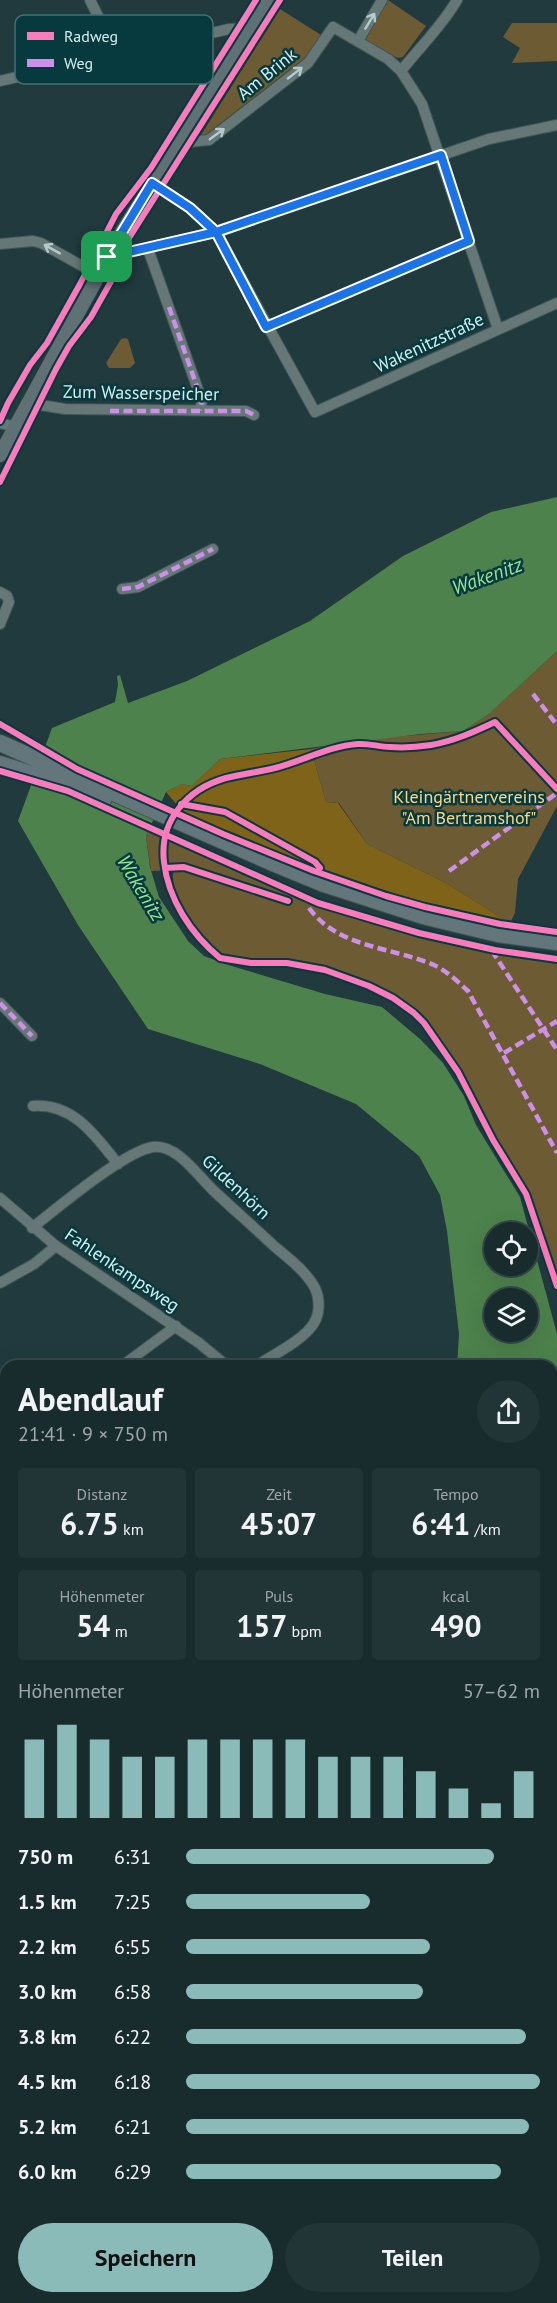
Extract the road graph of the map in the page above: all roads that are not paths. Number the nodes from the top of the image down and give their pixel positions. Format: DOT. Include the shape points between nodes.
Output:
graph roads {
  1 [pos="90,0"];
  2 [pos="267,0"];
  3 [pos="382,0"];
  4 [pos="457,0"];
  5 [pos="98,15"];
  6 [pos="250,28"];
  7 [pos="213,33"];
  8 [pos="358,41"];
  9 [pos="401,71"];
  10 [pos="15,78"];
  11 [pos="0,81"];
  12 [pos="557,124"];
  13 [pos="178,143"];
  14 [pos="441,155"];
  15 [pos="152,183"];
  16 [pos="216,232"];
  17 [pos="469,241"];
  18 [pos="0,244"];
  19 [pos="148,249"];
  20 [pos="107,257"];
  21 [pos="98,275"];
  22 [pos="557,303"];
  23 [pos="266,327"];
  24 [pos="498,329"];
  25 [pos="28,403"];
  26 [pos="200,410"];
  27 [pos="254,415"];
  28 [pos="0,423"];
  29 [pos="15,427"];
  30 [pos="0,455"];
  31 [pos="213,549"];
  32 [pos="122,589"];
  33 [pos="0,592"];
  34 [pos="0,624"];
  35 [pos="0,732"];
  36 [pos="0,742"];
  37 [pos="0,753"];
  38 [pos="0,764"];
  39 [pos="72,780"];
  40 [pos="219,844"];
  41 [pos="557,942"];
  42 [pos="557,952"];
  43 [pos="0,1003"];
  44 [pos="32,1036"];
  45 [pos="33,1106"];
  46 [pos="118,1164"];
  47 [pos="0,1198"];
  48 [pos="33,1228"];
  49 [pos="56,1246"];
  50 [pos="0,1284"];
  51 [pos="176,1326"];
  52 [pos="130,1360"];
  53 [pos="220,1360"];
  54 [pos="265,1360"];
  1 -- 5 [label="street"];
  2 -- 6 [label="main road"];
  8 -- 3 [label="street, one-way"];
  4 -- 9 [label="street"];
  6 -- 7 [label="street"];
  6 -- 13 [label="main road"];
  8 -- 9 [label="street"];
  13 -- 8 [label="street, Am Brink, one-way" via="209,140 308,63 333,27"];
  9 -- 14 [label="street" via="422,104"];
  10 -- 11 [label="street"];
  12 -- 14 [label="street" via="489,139"];
  13 -- 15 [label="main road"];
  14 -- 16 [label="street"];
  14 -- 17 [label="street"];
  15 -- 16 [label="street" via="190,208"];
  15 -- 20 [label="main road"];
  16 -- 19 [label="street"];
  16 -- 23 [label="street"];
  17 -- 23 [label="street"];
  17 -- 24 [label="street"];
  21 -- 18 [label="street, one-way" via="41,243"];
  19 -- 20 [label="street"];
  19 -- 26 [label="street" via="202,402"];
  20 -- 21 [label="main road"];
  21 -- 25 [label="main road"];
  22 -- 24 [label="street, Wakenitzstraße"];
  23 -- 24 [label="street, Wakenitzstraße" via="315,412"];
  25 -- 26 [label="street, Zum Wasserspeicher" via="65,409"];
  25 -- 29 [label="main road"];
  26 -- 27 [label="street, Zum Wasserspeicher" via="246,411"];
  28 -- 29 [label="street"];
  29 -- 30 [label="main road"];
  31 -- 32 [label="street" via="138,587"];
  33 -- 34 [label="street" via="9,602"];
  35 -- 39 [label="main road"];
  36 -- 39 [label="main road"];
  37 -- 39 [label="main road"];
  38 -- 39 [label="main road"];
  39 -- 40 [label="main road"];
  40 -- 41 [label="main road" via="384,904 498,934"];
  40 -- 42 [label="main road" via="270,872 381,913 496,943"];
  43 -- 44 [label="street"];
  45 -- 46 [label="street" via="46,1105 75,1117"];
  46 -- 48 [label="street, Gildenhörn"];
  46 -- 54 [label="street, Gildenhörn" via="140,1150 168,1149 289,1258 314,1286 319,1304 314,1324"];
  47 -- 48 [label="street, Fahlenkampsweg"];
  48 -- 49 [label="street, Fahlenkampsweg"];
  49 -- 50 [label="street"];
  49 -- 51 [label="street, Fahlenkampsweg"];
  51 -- 52 [label="street"];
  51 -- 53 [label="street, Fahlenkampsweg"];
}
